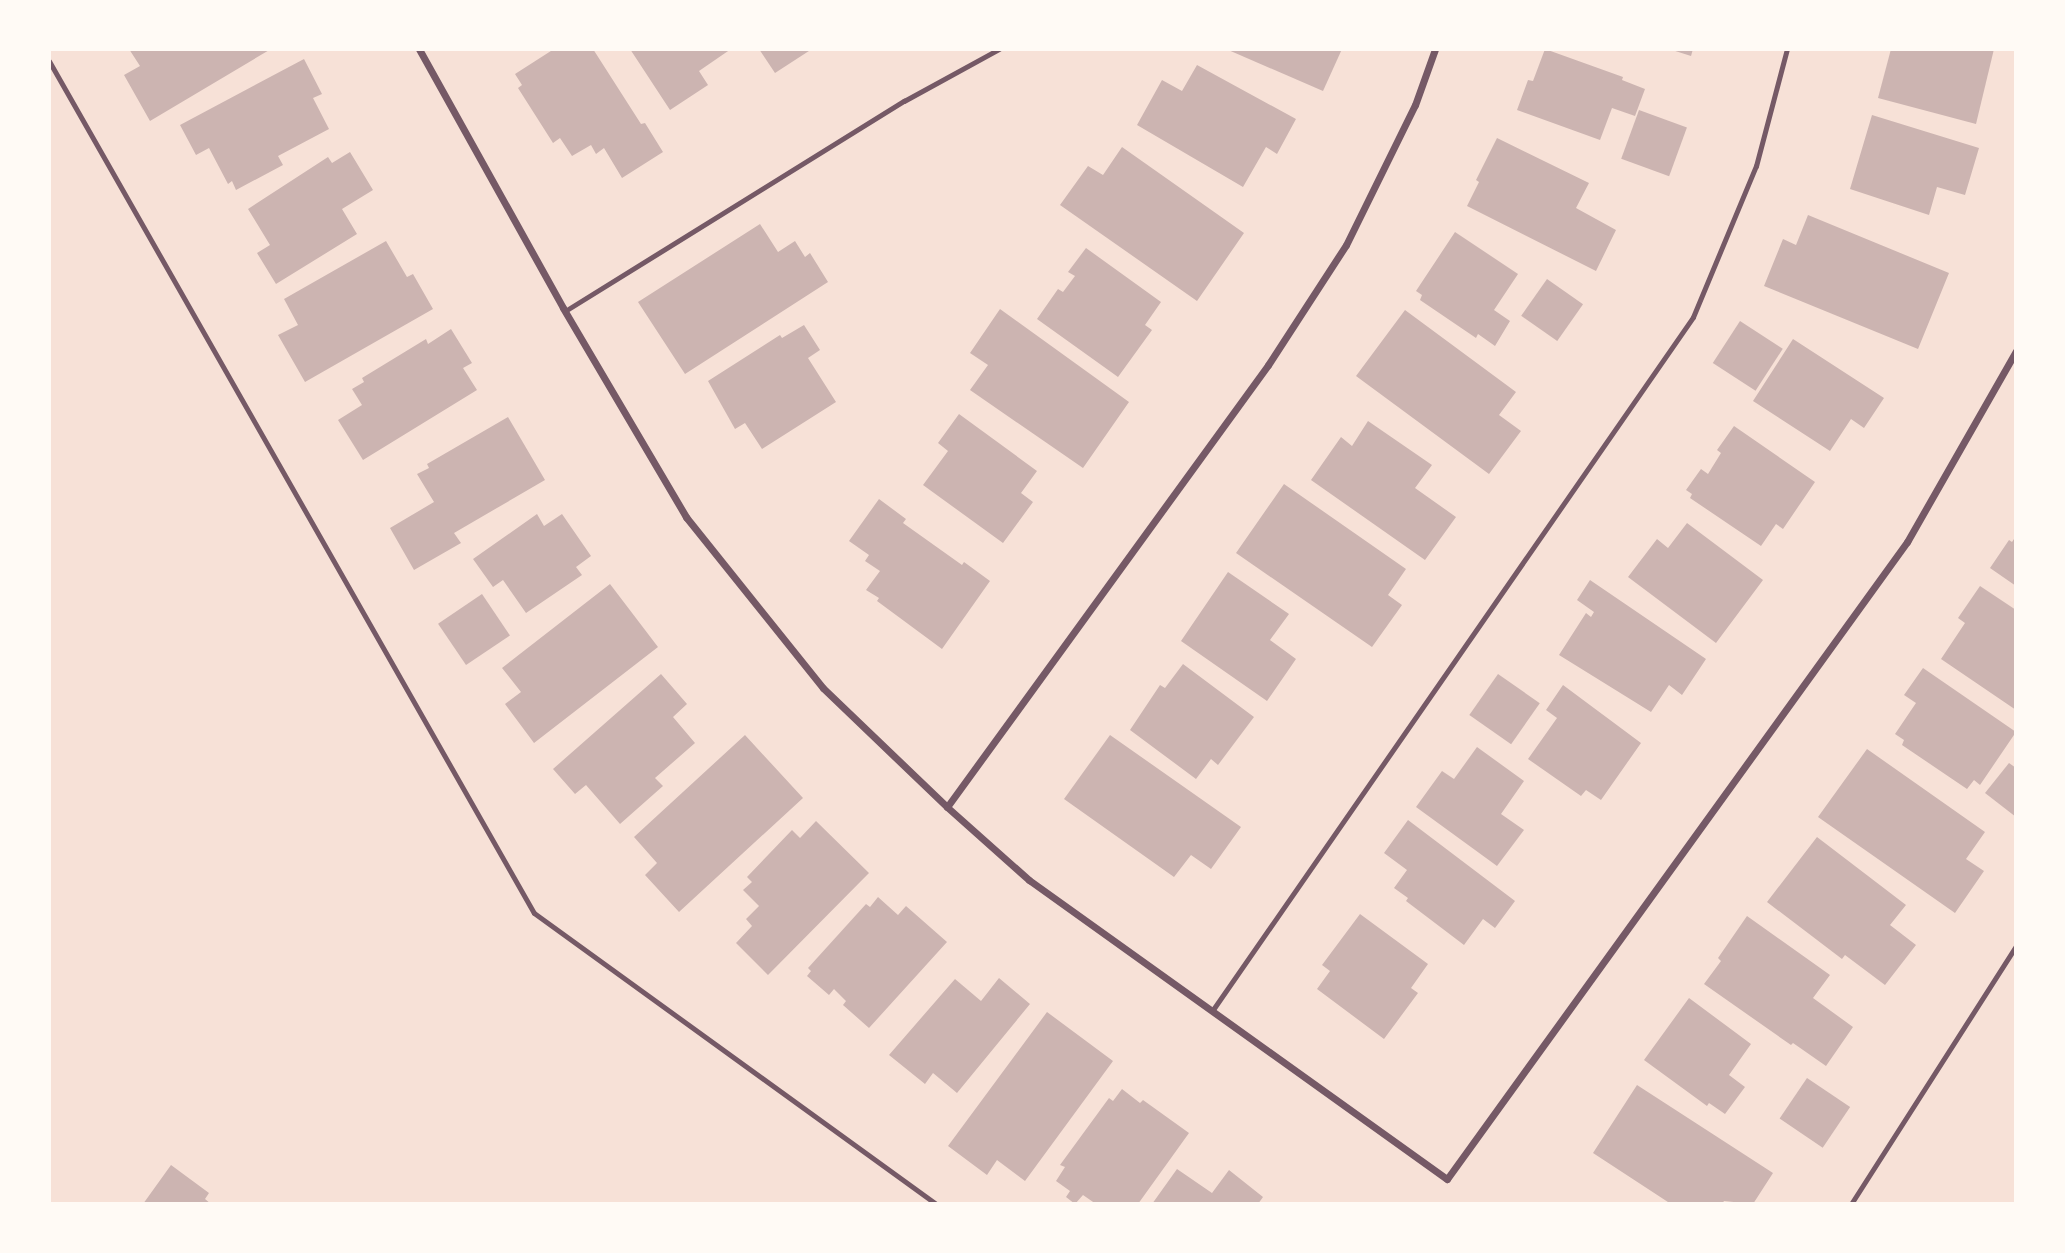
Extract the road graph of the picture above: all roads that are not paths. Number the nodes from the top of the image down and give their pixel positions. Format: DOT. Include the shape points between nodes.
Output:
graph roads {
  1 [pos="419,49"];
  2 [pos="999,49"];
  3 [pos="1435,49"];
  4 [pos="1787,49"];
  5 [pos="49,61"];
  6 [pos="565,311"];
  7 [pos="2016,351"];
  8 [pos="947,807"];
  9 [pos="2016,946"];
  10 [pos="1212,1011"];
  11 [pos="936,1204"];
  12 [pos="1851,1204"];
  1 -- 6 [label="street"];
  2 -- 6 [label="lane" via="904,101"];
  3 -- 8 [label="street" via="1415,105 1346,245 1268,365"];
  4 -- 10 [label="lane" via="1756,166 1693,317"];
  5 -- 11 [label="lane" via="534,913"];
  6 -- 8 [label="street" via="686,517 823,688"];
  7 -- 10 [label="street" via="1907,542 1447,1179"];
  8 -- 10 [label="street" via="1029,880"];
  9 -- 12 [label="lane"];
}
